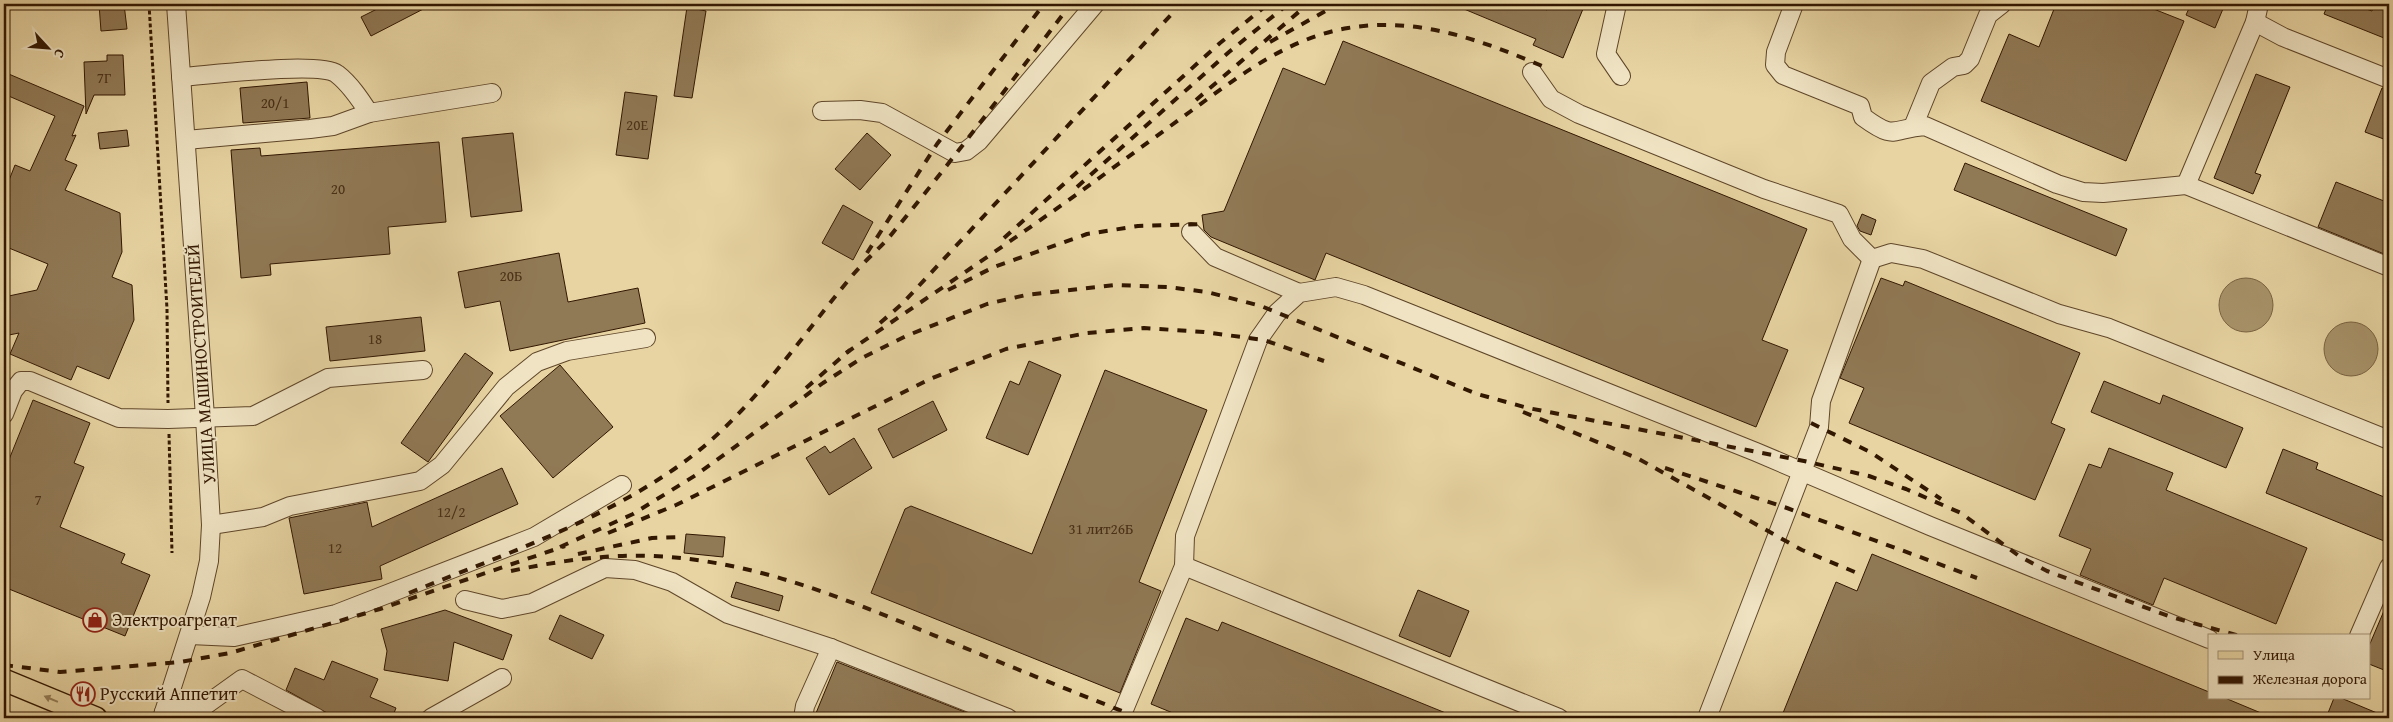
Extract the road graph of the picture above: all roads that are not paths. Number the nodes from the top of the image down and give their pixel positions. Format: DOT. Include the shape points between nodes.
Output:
graph roads {
  1 [pos="176,4"];
  2 [pos="1095,4"];
  3 [pos="1617,4"];
  4 [pos="1794,4"];
  5 [pos="2002,4"];
  6 [pos="2259,4"];
  7 [pos="2255,22"];
  8 [pos="1532,72"];
  9 [pos="1621,76"];
  10 [pos="181,77"];
  11 [pos="2389,79"];
  12 [pos="492,93"];
  13 [pos="822,111"];
  14 [pos="369,113"];
  15 [pos="1912,127"];
  16 [pos="186,140"];
  17 [pos="2186,185"];
  18 [pos="1191,232"];
  19 [pos="1872,259"];
  20 [pos="2389,266"];
  21 [pos="1299,293"];
  22 [pos="646,338"];
  23 [pos="423,370"];
  24 [pos="4,414"];
  25 [pos="206,418"];
  26 [pos="2389,440"];
  27 [pos="1801,471"];
  28 [pos="622,485"];
  29 [pos="211,525"];
  30 [pos="1184,566"];
  31 [pos="2389,568"];
  32 [pos="465,600"];
  33 [pos="2360,634"];
  34 [pos="190,635"];
  35 [pos="2208,640"];
  36 [pos="831,648"];
  37 [pos="502,678"];
  38 [pos="4,680"];
  39 [pos="163,715"];
  40 [pos="96,718"];
  41 [pos="317,718"];
  42 [pos="431,718"];
  43 [pos="803,718"];
  44 [pos="1008,718"];
  45 [pos="1118,718"];
  46 [pos="1559,718"];
  47 [pos="1708,718"];
  1 -- 10 [label="street, УЛИЦА МАШИНОСТРОИТЕЛЕЙ"];
  2 -- 13 [label="street" via="979,141 966,151 955,153 882,113"];
  3 -- 9 [label="street" via="1606,54"];
  4 -- 15 [label="street" via="1776,52 1775,65 1783,76 1860,106 1863,117 1880,130 1896,134"];
  5 -- 15 [label="street" via="1988,15 1970,60 1931,82"];
  6 -- 7 [label="street"];
  7 -- 11 [label="street" via="2283,37"];
  7 -- 17 [label="street"];
  8 -- 19 [label="street" via="1551,99 1579,114 1764,189 1839,214 1852,239"];
  10 -- 14 [label="street" via="314,68 336,73"];
  10 -- 16 [label="street, УЛИЦА МАШИНОСТРОИТЕЛЕЙ"];
  12 -- 14 [label="street"];
  14 -- 16 [label="street" via="333,126"];
  15 -- 17 [label="street" via="1925,126 2057,184 2083,192"];
  16 -- 25 [label="street, УЛИЦА МАШИНОСТРОИТЕЛЕЙ"];
  17 -- 20 [label="street"];
  18 -- 21 [label="street" via="1215,257"];
  19 -- 26 [label="street" via="1891,253 1923,258 2059,314 2109,328"];
  19 -- 27 [label="street" via="1821,401 1819,427"];
  21 -- 27 [label="street" via="1336,287 1364,295"];
  21 -- 30 [label="street" via="1277,313 1258,340 1185,536"];
  22 -- 29 [label="street" via="567,351 537,362 506,387 442,465 420,481 290,506 263,517"];
  23 -- 25 [label="street" via="328,378 253,416"];
  24 -- 25 [label="street" via="13,391 21,381 30,381 119,418"];
  25 -- 29 [label="street, УЛИЦА МАШИНОСТРОИТЕЛЕЙ"];
  27 -- 35 [label="street"];
  27 -- 47 [label="street"];
  28 -- 34 [label="street" via="534,537 336,614 234,637"];
  29 -- 34 [label="street, УЛИЦА МАШИНОСТРОИТЕЛЕЙ" via="209,561"];
  30 -- 45 [label="street"];
  30 -- 46 [label="street"];
  31 -- 33 [label="street"];
  32 -- 36 [label="street" via="502,609 532,603 605,568 635,570 672,582 728,614"];
  34 -- 39 [label="street, УЛИЦА МАШИНОСТРОИТЕЛЕЙ"];
  36 -- 43 [label="street" via="805,706"];
  36 -- 44 [label="street"];
  37 -- 42 [label="street"];
  40 -- 38 [label="main road, one-way"];
  39 -- 41 [label="street" via="203,707 242,680"];
}
